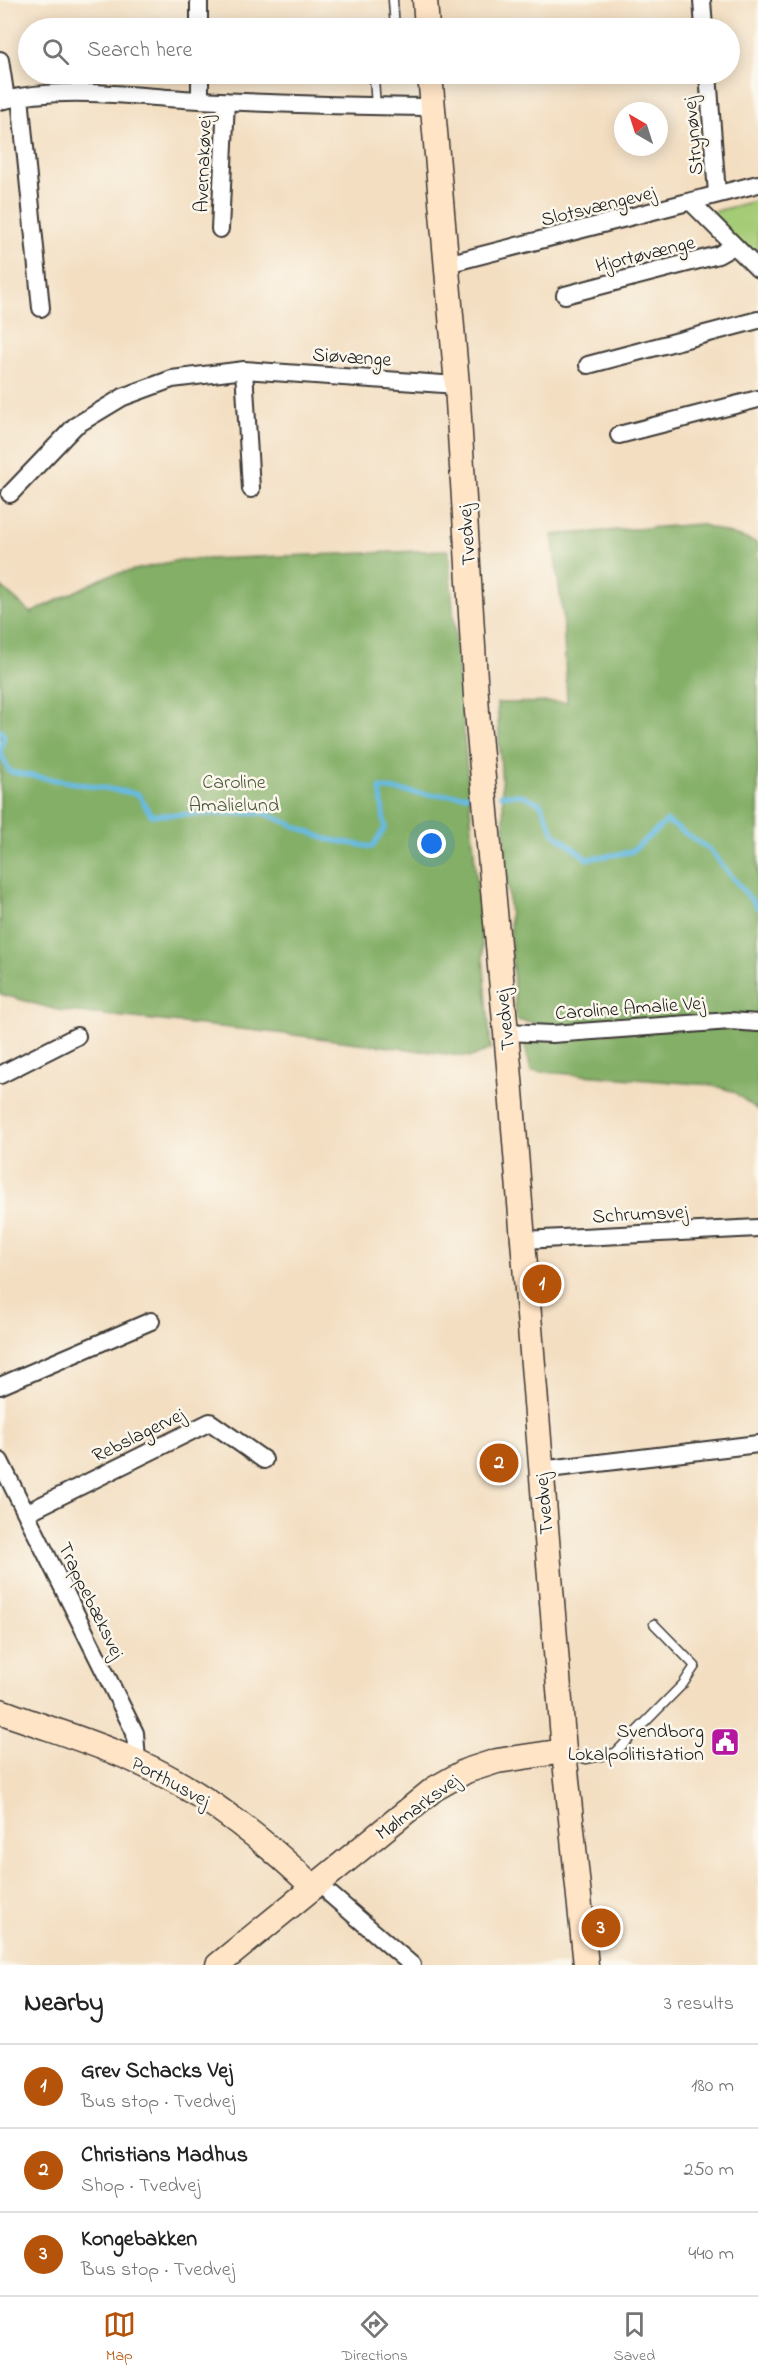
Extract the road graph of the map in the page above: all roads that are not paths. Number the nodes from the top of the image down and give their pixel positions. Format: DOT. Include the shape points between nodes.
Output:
graph roads {
  1 [pos="199,0"];
  2 [pos="393,0"];
  3 [pos="425,0"];
  4 [pos="702,0"];
  5 [pos="200,18"];
  6 [pos="394,18"];
  7 [pos="426,18"];
  8 [pos="703,18"];
  9 [pos="0,60"];
  10 [pos="200,84"];
  11 [pos="374,84"];
  12 [pos="431,84"];
  13 [pos="709,84"];
  14 [pos="8,99"];
  15 [pos="200,100"];
  16 [pos="226,101"];
  17 [pos="376,107"];
  18 [pos="432,107"];
  19 [pos="758,184"];
  20 [pos="717,195"];
  21 [pos="692,203"];
  22 [pos="220,229"];
  23 [pos="734,246"];
  24 [pos="447,264"];
  25 [pos="758,269"];
  26 [pos="565,295"];
  27 [pos="41,308"];
  28 [pos="758,320"];
  29 [pos="588,365"];
  30 [pos="244,369"];
  31 [pos="457,385"];
  32 [pos="758,399"];
  33 [pos="620,435"];
  34 [pos="251,489"];
  35 [pos="10,494"];
  36 [pos="758,1023"];
  37 [pos="506,1032"];
  38 [pos="77,1036"];
  39 [pos="0,1075"];
  40 [pos="758,1228"];
  41 [pos="523,1240"];
  42 [pos="151,1321"];
  43 [pos="0,1386"];
  44 [pos="758,1444"];
  45 [pos="264,1460"];
  46 [pos="0,1461"];
  47 [pos="540,1470"];
  48 [pos="26,1513"];
  49 [pos="654,1624"];
  50 [pos="0,1711"];
  51 [pos="564,1751"];
  52 [pos="137,1761"];
  53 [pos="321,1888"];
  54 [pos="218,1965"];
  55 [pos="412,1965"];
  56 [pos="586,1965"];
  1 -- 5 [label="street"];
  2 -- 6 [label="lane"];
  3 -- 7 [label="street"];
  4 -- 8 [label="street"];
  9 -- 14 [label="street"];
  10 -- 15 [label="street"];
  11 -- 17 [label="lane"];
  12 -- 18 [label="street, Tvedvej"];
  13 -- 20 [label="street, Strynøvej"];
  14 -- 15 [label="street, Avernakøvej" via="76,93"];
  14 -- 27 [label="street"];
  15 -- 16 [label="street, Avernakøvej"];
  16 -- 17 [label="street, Avernakøvej"];
  16 -- 22 [label="street, Avernakøvej"];
  17 -- 18 [label="street, Avernakøvej"];
  18 -- 24 [label="street, Tvedvej"];
  19 -- 20 [label="street, Slotsvængevej"];
  20 -- 21 [label="street, Slotsvængevej"];
  21 -- 23 [label="street, Hjortøvænge"];
  21 -- 24 [label="street, Slotsvængevej"];
  23 -- 25 [label="street, Hjortøvænge"];
  23 -- 26 [label="street, Hjortøvænge" via="718,255"];
  24 -- 31 [label="street, Tvedvej"];
  28 -- 29 [label="street"];
  30 -- 31 [label="street, Siøvænge"];
  30 -- 34 [label="street"];
  30 -- 35 [label="street, Siøvænge" via="172,380 123,398 75,426"];
  31 -- 37 [label="street, Tvedvej" via="477,712"];
  32 -- 33 [label="street"];
  36 -- 37 [label="street, Caroline Amalie Vej" via="730,1021 552,1034"];
  37 -- 41 [label="street, Tvedvej"];
  38 -- 39 [label="street"];
  40 -- 41 [label="street, Schrumsvej"];
  41 -- 47 [label="street, Tvedvej"];
  42 -- 43 [label="street"];
  44 -- 47 [label="street"];
  45 -- 48 [label="street, Rebslagervej" via="210,1422"];
  46 -- 48 [label="street, Trappebæksvej"];
  47 -- 51 [label="street, Tvedvej"];
  48 -- 52 [label="street, Trappebæksvej" via="135,1733"];
  49 -- 51 [label="lane" via="695,1666 683,1684 615,1753 586,1759"];
  50 -- 52 [label="street, Porthusvej"];
  51 -- 53 [label="street, Mølmarksvej" via="497,1761 466,1771 434,1789"];
  51 -- 56 [label="street, Tvedvej"];
  52 -- 53 [label="street, Porthusvej" via="226,1812"];
  53 -- 54 [label="street, Mølmarksvej"];
  53 -- 55 [label="street"];
}
